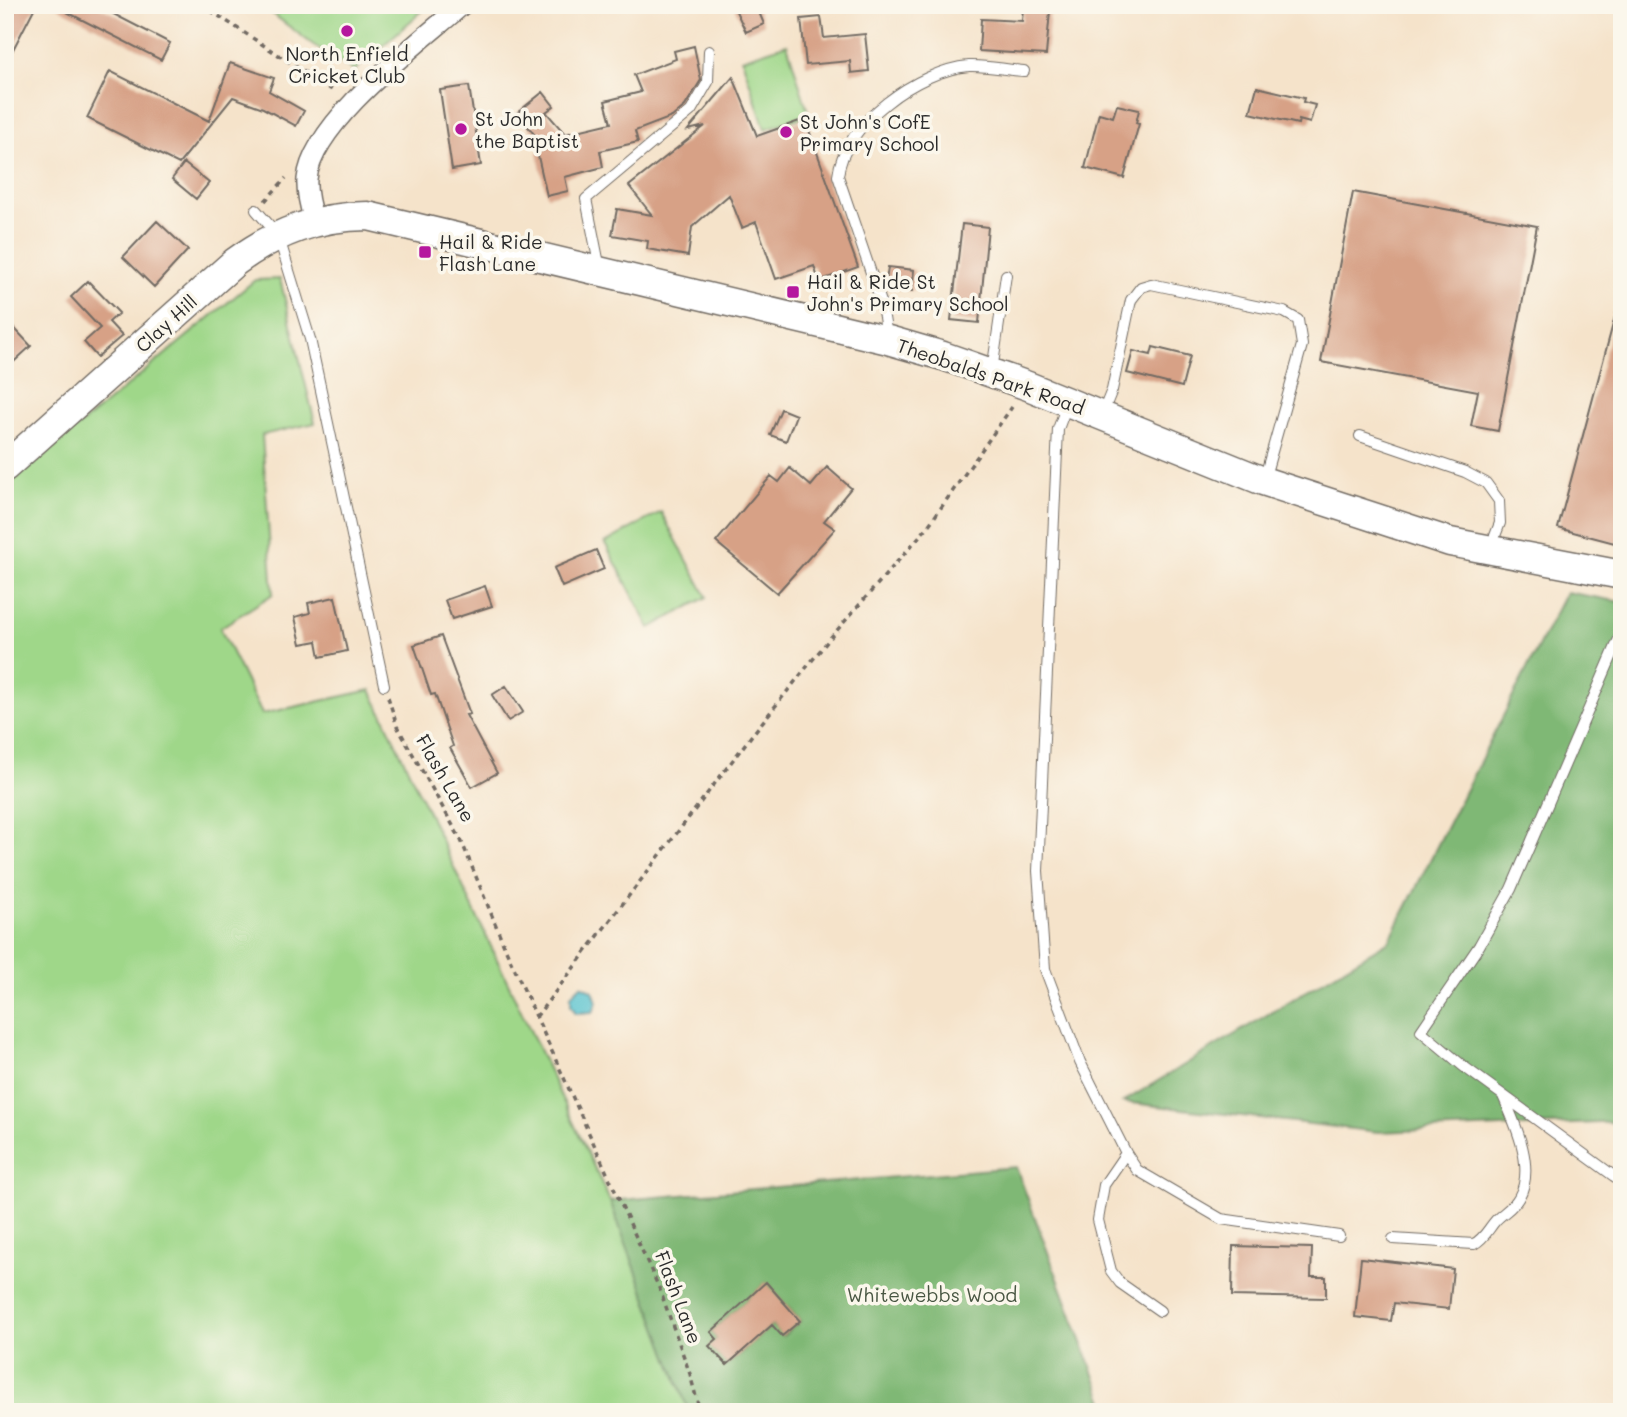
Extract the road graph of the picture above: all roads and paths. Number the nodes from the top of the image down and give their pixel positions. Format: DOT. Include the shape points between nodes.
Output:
graph roads {
  1 [pos="202,5"];
  2 [pos="463,5"];
  3 [pos="709,51"];
  4 [pos="1024,71"];
  5 [pos="354,102"];
  6 [pos="312,162"];
  7 [pos="256,210"];
  8 [pos="348,216"];
  9 [pos="314,221"];
  10 [pos="278,235"];
  11 [pos="600,271"];
  12 [pos="1006,275"];
  13 [pos="888,340"];
  14 [pos="992,373"];
  15 [pos="1028,386"];
  16 [pos="1069,401"];
  17 [pos="1101,416"];
  18 [pos="1360,436"];
  19 [pos="5,467"];
  20 [pos="1263,481"];
  21 [pos="1490,550"];
  22 [pos="1622,575"];
  23 [pos="1622,632"];
  24 [pos="384,685"];
  25 [pos="536,1017"];
  26 [pos="1503,1095"];
  27 [pos="1126,1153"];
  28 [pos="1622,1182"];
  29 [pos="1339,1236"];
  30 [pos="1393,1239"];
  31 [pos="1160,1311"];
  32 [pos="700,1412"];
  1 -- 5 [label="path"];
  2 -- 5 [label="street"];
  3 -- 11 [label="lane" via="708,82 691,111 586,199"];
  4 -- 13 [label="lane" via="969,66 940,74 896,97 872,116 846,149 838,176 882,305"];
  5 -- 6 [label="street" via="328,130"];
  6 -- 7 [label="path" via="287,177"];
  6 -- 9 [label="street" via="307,178"];
  7 -- 10 [label="lane"];
  8 -- 9 [label="street, Clay Hill"];
  8 -- 11 [label="street, Theobalds Park Road" via="387,218"];
  9 -- 10 [label="street, Clay Hill"];
  10 -- 19 [label="street, Clay Hill" via="235,262"];
  10 -- 24 [label="lane" via="310,339"];
  11 -- 13 [label="street, Theobalds Park Road"];
  12 -- 14 [label="lane"];
  13 -- 14 [label="street, Theobalds Park Road"];
  14 -- 15 [label="street, Theobalds Park Road"];
  15 -- 16 [label="street, Theobalds Park Road"];
  15 -- 25 [label="path" via="926,529 752,735"];
  16 -- 17 [label="street, Theobalds Park Road"];
  16 -- 27 [label="lane" via="1058,429 1051,558 1038,871 1045,969 1080,1062"];
  17 -- 20 [label="street, Theobalds Park Road"];
  17 -- 20 [label="lane" via="1112,390 1131,300 1141,287 1151,284 1284,312 1298,320 1302,345"];
  18 -- 21 [label="lane" via="1486,483 1499,501 1500,523"];
  20 -- 21 [label="street, Theobalds Park Road" via="1450,542"];
  21 -- 22 [label="street, Theobalds Park Road"];
  23 -- 26 [label="lane" via="1511,889 1421,1031"];
  24 -- 25 [label="path, Flash Lane" via="397,726 461,839"];
  25 -- 32 [label="path, Flash Lane" via="660,1290"];
  26 -- 28 [label="lane"];
  26 -- 30 [label="lane" via="1518,1129 1526,1174 1519,1198 1474,1244"];
  27 -- 29 [label="lane" via="1137,1170 1221,1219"];
  27 -- 31 [label="lane" via="1104,1185 1098,1220 1111,1271 1120,1283"];
}
